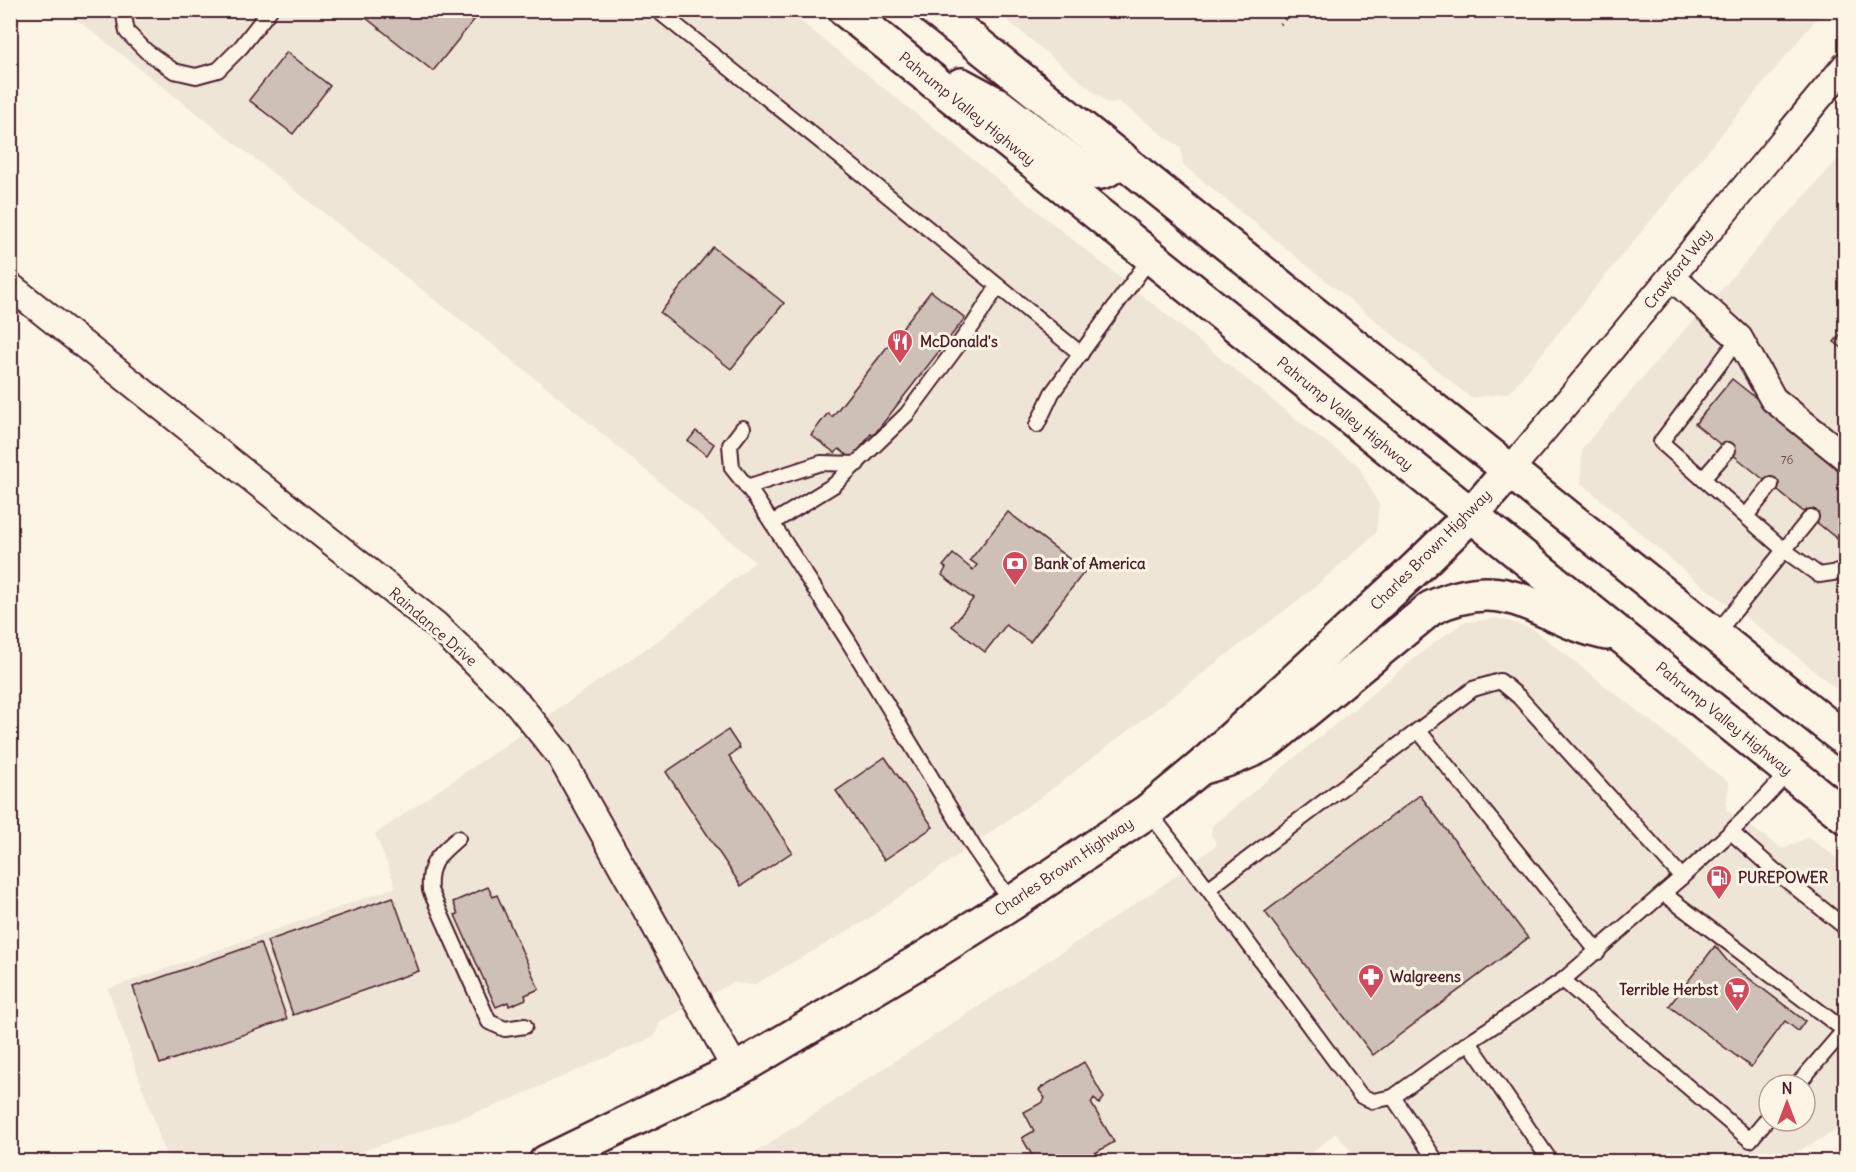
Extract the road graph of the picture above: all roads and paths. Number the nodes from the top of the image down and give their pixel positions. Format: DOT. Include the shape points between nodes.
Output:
graph roads {
  1 [pos="123,10"];
  2 [pos="270,10"];
  3 [pos="657,10"];
  4 [pos="845,10"];
  5 [pos="935,10"];
  6 [pos="1292,10"];
  7 [pos="1280,24"];
  8 [pos="1845,65"];
  9 [pos="920,71"];
  10 [pos="1121,158"];
  11 [pos="1151,258"];
  12 [pos="1672,277"];
  13 [pos="10,286"];
  14 [pos="998,286"];
  15 [pos="1739,338"];
  16 [pos="1081,354"];
  17 [pos="1037,425"];
  18 [pos="742,428"];
  19 [pos="1728,450"];
  20 [pos="1845,458"];
  21 [pos="857,464"];
  22 [pos="1509,471"];
  23 [pos="1703,479"];
  24 [pos="1772,485"];
  25 [pos="747,487"];
  26 [pos="1471,515"];
  27 [pos="1746,516"];
  28 [pos="1811,517"];
  29 [pos="772,523"];
  30 [pos="1784,550"];
  31 [pos="1845,571"];
  32 [pos="1715,635"];
  33 [pos="1623,637"];
  34 [pos="1418,730"];
  35 [pos="1845,740"];
  36 [pos="1200,768"];
  37 [pos="1789,771"];
  38 [pos="1148,811"];
  39 [pos="1845,817"];
  40 [pos="1731,832"];
  41 [pos="459,838"];
  42 [pos="1682,877"];
  43 [pos="1208,889"];
  44 [pos="1664,894"];
  45 [pos="1012,903"];
  46 [pos="1845,928"];
  47 [pos="1598,952"];
  48 [pos="1563,980"];
  49 [pos="525,1026"];
  50 [pos="1845,1029"];
  51 [pos="1469,1042"];
  52 [pos="736,1070"];
  53 [pos="1807,1073"];
  54 [pos="1393,1097"];
  55 [pos="1757,1132"];
  56 [pos="546,1161"];
  57 [pos="1437,1161"];
  58 [pos="1551,1161"];
  1 -- 2 [label="lane" via="128,32 146,51 174,71 196,76 218,70"];
  3 -- 14 [label="lane"];
  4 -- 9 [label="main road, Pahrump Valley Highway"];
  5 -- 10 [label="main road"];
  6 -- 7 [label="path"];
  8 -- 12 [label="street, Crawford Way"];
  9 -- 10 [label="main road" via="977,92 1083,170 1109,170"];
  9 -- 11 [label="main road, Pahrump Valley Highway"];
  10 -- 22 [label="main road"];
  11 -- 16 [label="lane"];
  11 -- 26 [label="main road, Pahrump Valley Highway"];
  12 -- 15 [label="street"];
  12 -- 22 [label="street, Crawford Way"];
  13 -- 52 [label="street, Raindance Drive" via="436,626 519,705 560,756"];
  14 -- 16 [label="lane"];
  14 -- 21 [label="lane" via="907,414"];
  15 -- 20 [label="street" via="1770,402"];
  15 -- 23 [label="lane" via="1661,442"];
  16 -- 17 [label="lane" via="1052,393"];
  18 -- 25 [label="lane" via="730,445 732,468"];
  19 -- 23 [label="lane"];
  21 -- 25 [label="lane" via="821,463"];
  21 -- 29 [label="lane" via="834,485"];
  22 -- 26 [label="main road, Charles Brown Highway"];
  22 -- 32 [label="main road"];
  23 -- 27 [label="lane"];
  24 -- 27 [label="lane"];
  25 -- 29 [label="lane"];
  26 -- 33 [label="main road, Pahrump Valley Highway"];
  26 -- 36 [label="main road, Charles Brown Highway"];
  27 -- 30 [label="lane"];
  28 -- 30 [label="lane"];
  29 -- 45 [label="lane"];
  30 -- 31 [label="lane" via="1819,575"];
  30 -- 32 [label="lane"];
  32 -- 35 [label="main road"];
  33 -- 36 [label="main road" via="1579,626 1518,598 1499,594 1462,596 1431,609 1269,741 1253,751"];
  33 -- 37 [label="main road, Pahrump Valley Highway"];
  34 -- 42 [label="lane" via="1473,688 1500,681 1519,697"];
  34 -- 43 [label="lane"];
  34 -- 47 [label="lane"];
  36 -- 38 [label="main road, Charles Brown Highway"];
  37 -- 39 [label="main road, Pahrump Valley Highway"];
  37 -- 40 [label="lane"];
  38 -- 43 [label="lane"];
  38 -- 45 [label="main road, Charles Brown Highway"];
  40 -- 42 [label="lane"];
  40 -- 46 [label="lane"];
  41 -- 49 [label="lane" via="437,856 429,873 430,890 489,1022 505,1029"];
  42 -- 44 [label="lane"];
  43 -- 54 [label="lane" via="1361,1095 1373,1101"];
  44 -- 47 [label="lane"];
  44 -- 50 [label="lane"];
  45 -- 52 [label="main road, Charles Brown Highway"];
  47 -- 48 [label="lane"];
  48 -- 51 [label="lane"];
  48 -- 55 [label="lane" via="1750,1140"];
  50 -- 53 [label="lane"];
  51 -- 54 [label="lane"];
  51 -- 58 [label="lane"];
  52 -- 56 [label="main road, Charles Brown Highway"];
  54 -- 57 [label="lane"];
}
